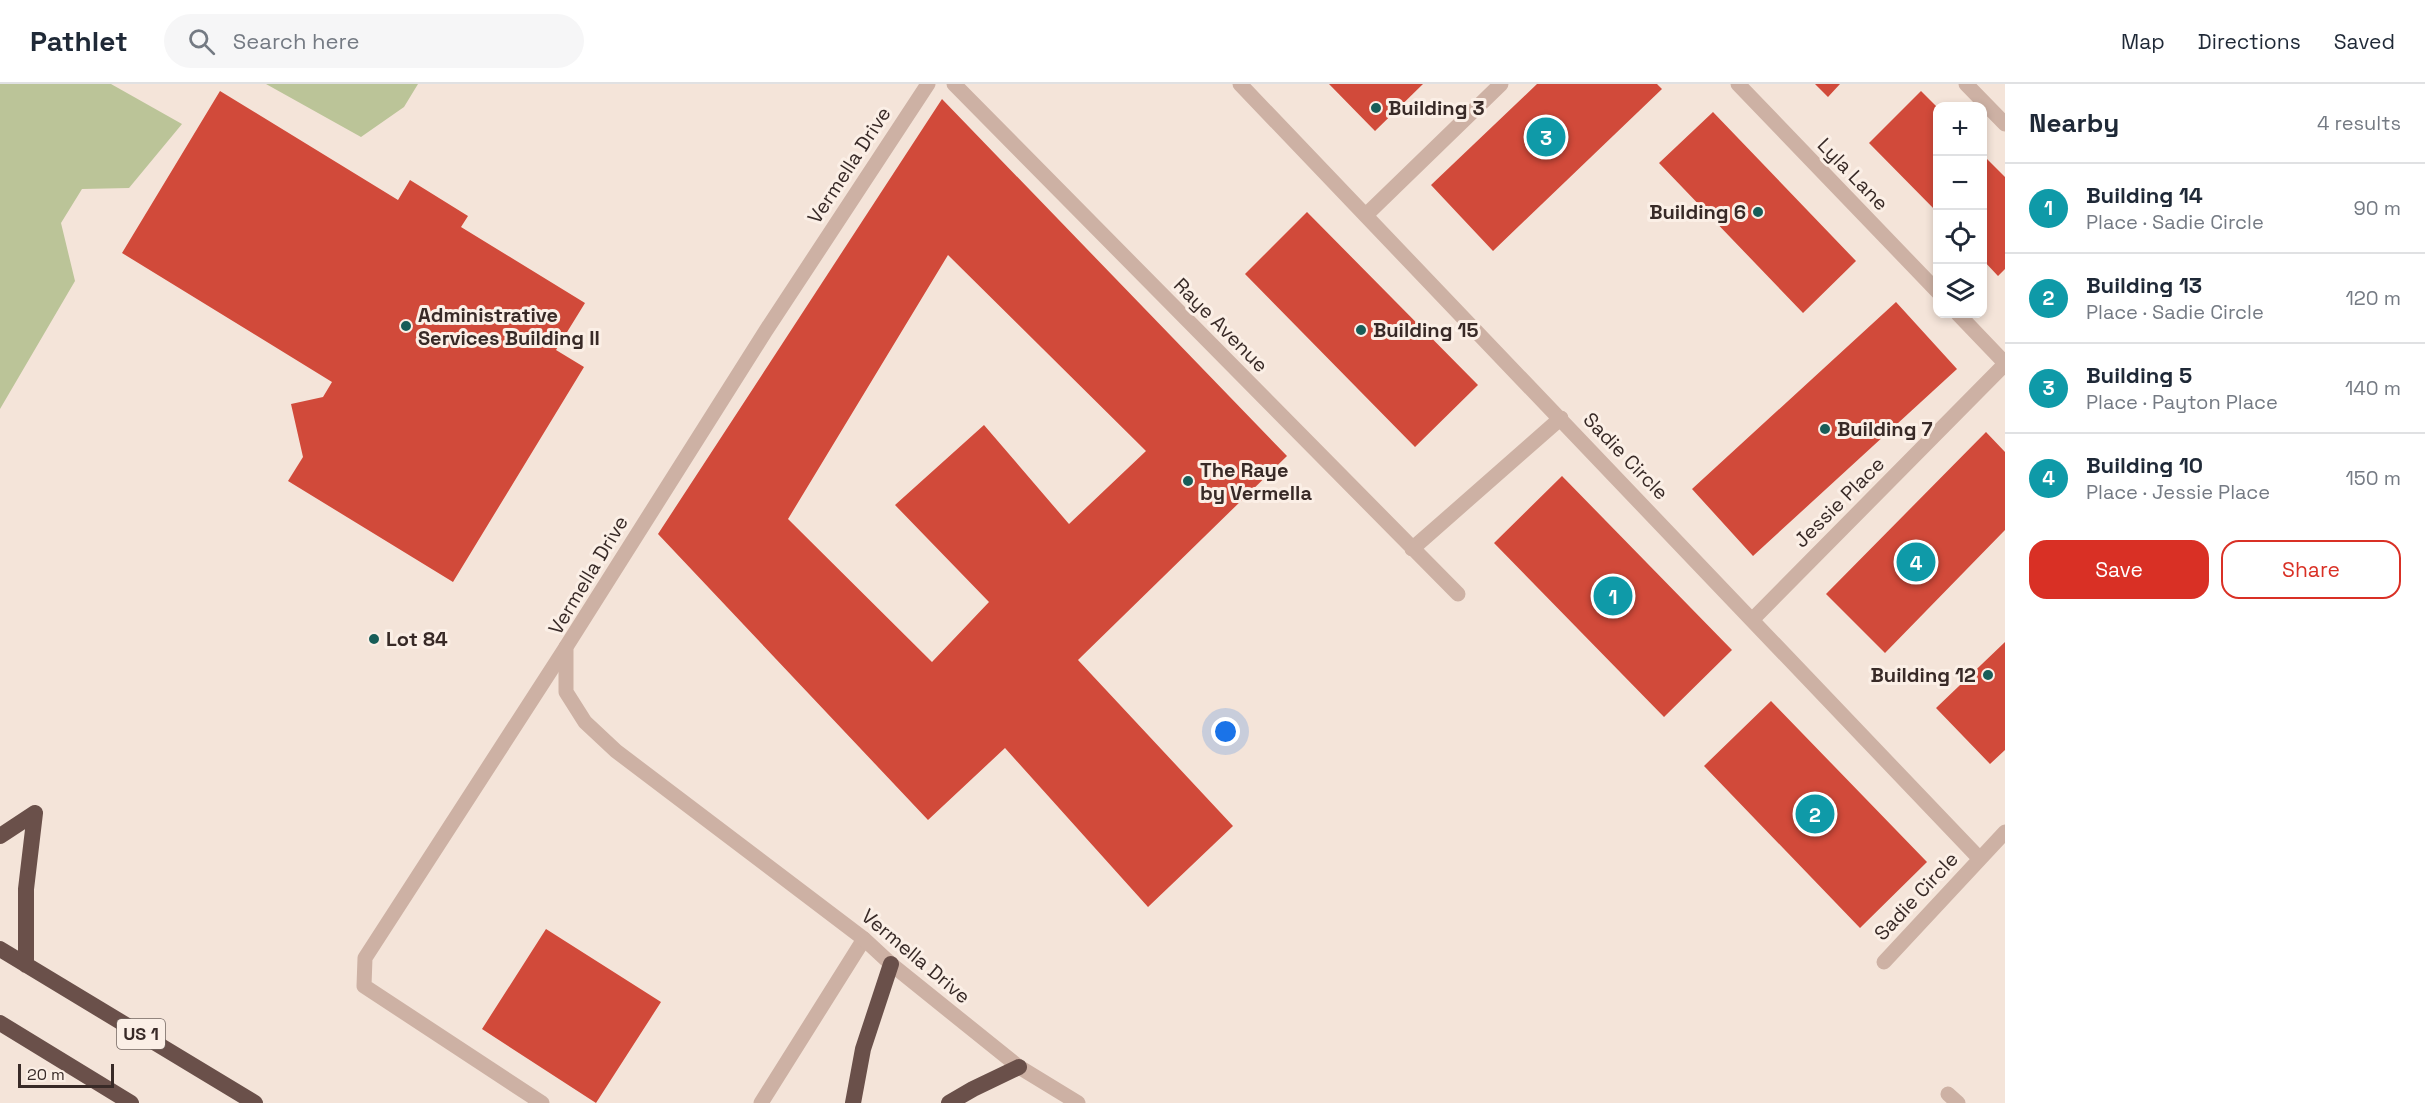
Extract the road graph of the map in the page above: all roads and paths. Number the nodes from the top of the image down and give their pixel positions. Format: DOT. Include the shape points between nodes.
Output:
graph roads {
  1 [pos="928,84"];
  2 [pos="954,84"];
  3 [pos="1240,84"];
  4 [pos="1501,84"];
  5 [pos="1738,84"];
  6 [pos="1966,84"];
  7 [pos="2005,124"];
  8 [pos="1366,215"];
  9 [pos="1933,287"];
  10 [pos="1962,318"];
  11 [pos="2005,363"];
  12 [pos="1561,418"];
  13 [pos="1412,549"];
  14 [pos="1458,594"];
  15 [pos="1753,619"];
  16 [pos="566,646"];
  17 [pos="2005,832"];
  18 [pos="0,836"];
  19 [pos="1979,858"];
  20 [pos="864,939"];
  21 [pos="0,949"];
  22 [pos="1884,962"];
  23 [pos="891,964"];
  24 [pos="26,965"];
  25 [pos="0,1023"];
  26 [pos="1019,1067"];
  27 [pos="131,1103"];
  28 [pos="255,1103"];
  29 [pos="542,1103"];
  30 [pos="761,1103"];
  31 [pos="853,1103"];
  32 [pos="949,1103"];
  33 [pos="1078,1103"];
  1 -- 16 [label="street, Vermella Drive"];
  2 -- 13 [label="street, Raye Avenue"];
  3 -- 8 [label="street, Sadie Circle"];
  4 -- 8 [label="street"];
  5 -- 9 [label="street, Lyla Lane"];
  6 -- 7 [label="street"];
  8 -- 12 [label="street, Sadie Circle"];
  10 -- 11 [label="street"];
  11 -- 15 [label="street, Jessie Place"];
  12 -- 13 [label="street"];
  12 -- 15 [label="street, Sadie Circle"];
  13 -- 14 [label="street, Raye Avenue"];
  15 -- 19 [label="street, Sadie Circle"];
  16 -- 20 [label="street, Vermella Drive" via="566,692 585,722 616,750"];
  16 -- 29 [label="street" via="365,958 364,966 364,986"];
  17 -- 19 [label="street, Sadie Circle"];
  18 -- 24 [label="highway" via="35,813 26,889"];
  19 -- 22 [label="street, Sadie Circle"];
  20 -- 23 [label="street, Vermella Drive"];
  20 -- 30 [label="street"];
  21 -- 24 [label="highway, US 1"];
  23 -- 26 [label="street, Vermella Drive"];
  23 -- 31 [label="highway" via="863,1049"];
  24 -- 28 [label="highway, US 1"];
  25 -- 27 [label="highway"];
  26 -- 32 [label="highway"];
  26 -- 33 [label="street, Vermella Drive"];
}
